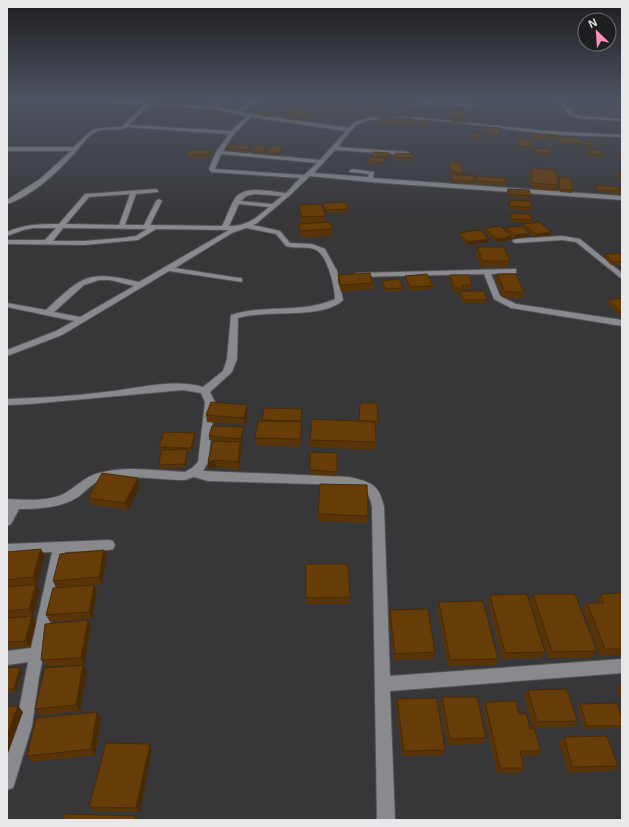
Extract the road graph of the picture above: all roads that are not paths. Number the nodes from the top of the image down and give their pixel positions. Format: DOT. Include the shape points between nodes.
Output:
graph roads {
  1 [pos="85,139"];
  2 [pos="228,139"];
  3 [pos="342,139"];
  4 [pos="76,148"];
  5 [pos="334,148"];
  6 [pos="7,149"];
  7 [pos="219,152"];
  8 [pos="409,154"];
  9 [pos="322,162"];
  10 [pos="310,173"];
  11 [pos="156,191"];
  12 [pos="134,192"];
  13 [pos="287,195"];
  14 [pos="622,198"];
  15 [pos="159,201"];
  16 [pos="7,202"];
  17 [pos="237,202"];
  18 [pos="273,206"];
  19 [pos="63,226"];
  20 [pos="106,226"];
  21 [pos="121,226"];
  22 [pos="247,226"];
  23 [pos="146,227"];
  24 [pos="154,227"];
  25 [pos="225,228"];
  26 [pos="237,228"];
  27 [pos="7,234"];
  28 [pos="516,241"];
  29 [pos="7,242"];
  30 [pos="95,242"];
  31 [pos="47,243"];
  32 [pos="169,269"];
  33 [pos="513,271"];
  34 [pos="487,273"];
  35 [pos="334,275"];
  36 [pos="622,277"];
  37 [pos="239,280"];
  38 [pos="142,285"];
  39 [pos="7,305"];
  40 [pos="49,312"];
  41 [pos="83,320"];
  42 [pos="622,323"];
  43 [pos="7,353"];
  44 [pos="205,391"];
  45 [pos="7,402"];
  46 [pos="193,473"];
  47 [pos="11,504"];
  48 [pos="7,521"];
  49 [pos="109,545"];
  50 [pos="60,546"];
  51 [pos="7,549"];
  52 [pos="38,654"];
  53 [pos="7,658"];
  54 [pos="622,666"];
  55 [pos="382,684"];
  56 [pos="7,782"];
  57 [pos="386,820"];
  1 -- 4 [label="street"];
  2 -- 7 [label="street"];
  3 -- 5 [label="street"];
  4 -- 6 [label="street"];
  4 -- 16 [label="street" via="43,181"];
  5 -- 8 [label="street"];
  5 -- 9 [label="street"];
  7 -- 9 [label="street"];
  7 -- 10 [label="street" via="212,169 216,172"];
  9 -- 10 [label="street"];
  10 -- 13 [label="street"];
  10 -- 14 [label="street" via="370,180"];
  11 -- 12 [label="street"];
  12 -- 19 [label="street" via="87,195"];
  12 -- 21 [label="street"];
  13 -- 17 [label="street" via="246,194"];
  13 -- 18 [label="street"];
  15 -- 23 [label="street"];
  17 -- 18 [label="street"];
  17 -- 25 [label="street"];
  18 -- 22 [label="street"];
  19 -- 20 [label="street"];
  19 -- 27 [label="street" via="21,228"];
  19 -- 31 [label="street"];
  20 -- 21 [label="street"];
  20 -- 30 [label="street"];
  21 -- 23 [label="street"];
  22 -- 26 [label="street"];
  22 -- 35 [label="street" via="278,232 288,245 322,249"];
  23 -- 24 [label="street"];
  24 -- 25 [label="street"];
  24 -- 30 [label="street" via="138,238"];
  25 -- 26 [label="street"];
  26 -- 32 [label="street"];
  28 -- 36 [label="street" via="562,238 578,240"];
  29 -- 31 [label="street"];
  30 -- 31 [label="street"];
  32 -- 37 [label="street"];
  32 -- 38 [label="street"];
  33 -- 34 [label="street"];
  34 -- 35 [label="street"];
  34 -- 42 [label="street" via="497,297 514,306"];
  35 -- 44 [label="street" via="339,300 330,305 304,311 251,313 234,317 232,359 227,372"];
  38 -- 40 [label="street" via="110,277 93,278 75,288"];
  38 -- 41 [label="street"];
  39 -- 40 [label="street"];
  40 -- 41 [label="street"];
  41 -- 43 [label="street" via="36,343"];
  44 -- 45 [label="street" via="195,388 168,388"];
  44 -- 46 [label="street" via="210,402 203,462 200,469"];
  46 -- 47 [label="street" via="185,476 101,476 88,481 69,496 55,500"];
  46 -- 55 [label="street" via="208,477 349,481 367,486 375,494 378,507"];
  47 -- 48 [label="street"];
  49 -- 50 [label="street"];
  50 -- 51 [label="street"];
  50 -- 52 [label="street"];
  52 -- 53 [label="street"];
  52 -- 56 [label="street" via="24,726"];
  54 -- 55 [label="street"];
  55 -- 57 [label="street"];
}
